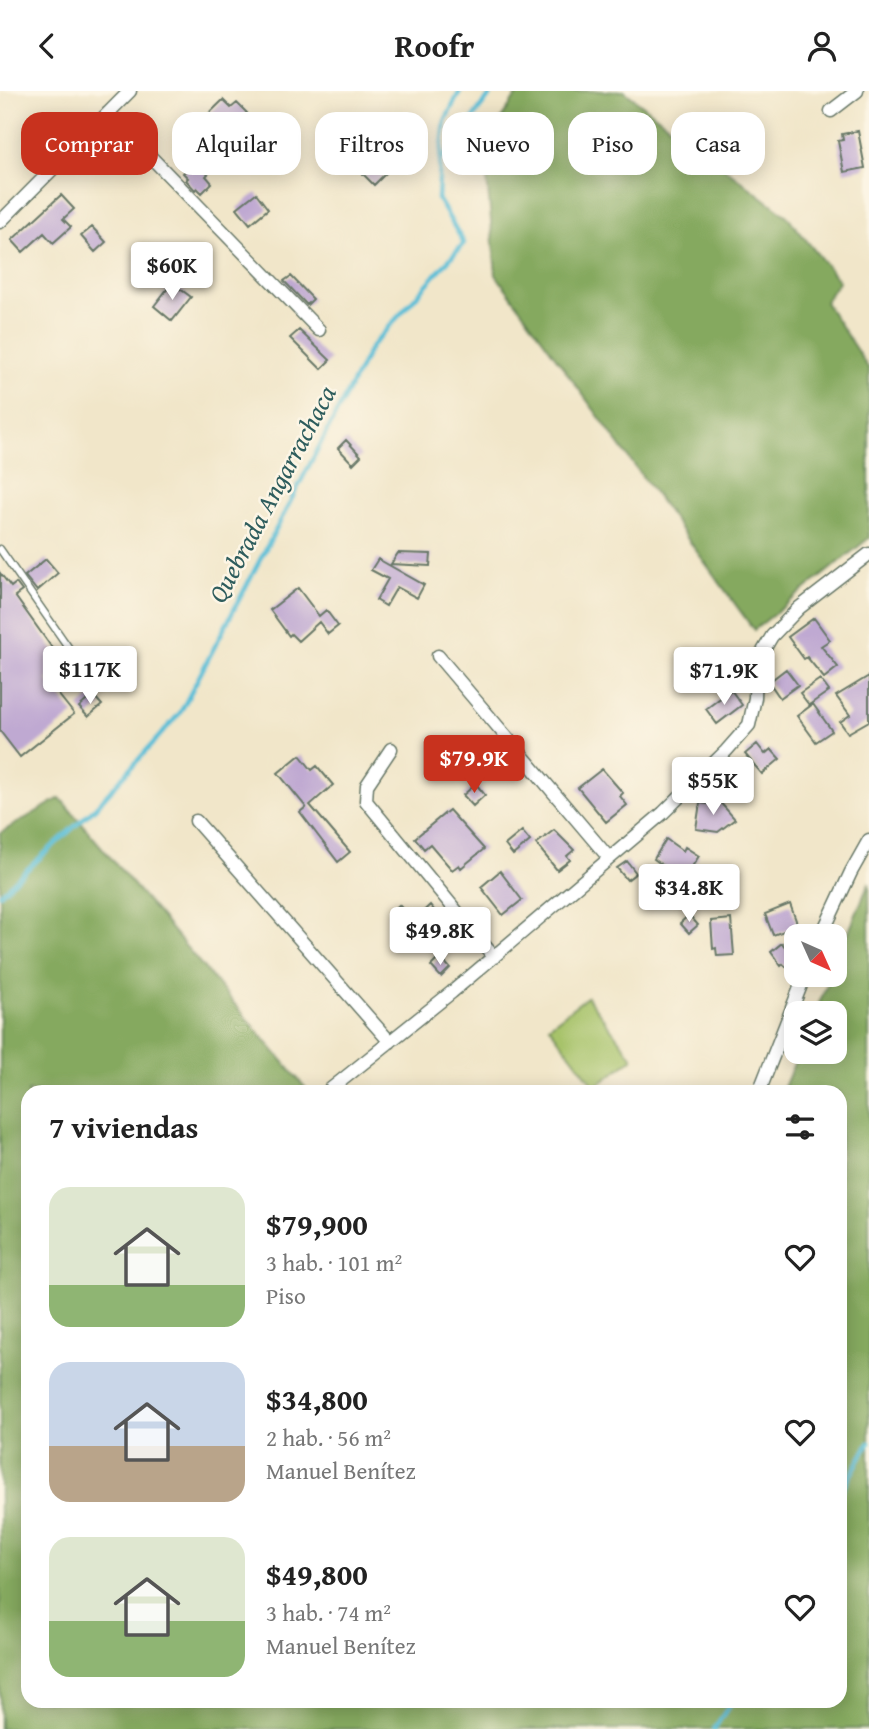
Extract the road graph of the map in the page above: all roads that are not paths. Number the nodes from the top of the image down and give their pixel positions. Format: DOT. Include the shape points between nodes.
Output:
graph roads {
  1 [pos="857,91"];
  2 [pos="125,93"];
  3 [pos="831,111"];
  4 [pos="109,112"];
  5 [pos="158,164"];
  6 [pos="47,175"];
  7 [pos="0,222"];
  8 [pos="319,330"];
  9 [pos="0,549"];
  10 [pos="869,554"];
  11 [pos="438,656"];
  12 [pos="82,667"];
  13 [pos="391,748"];
  14 [pos="196,821"];
  15 [pos="869,840"];
  16 [pos="609,858"];
  17 [pos="827,924"];
  18 [pos="494,957"];
  19 [pos="800,987"];
  20 [pos="390,1042"];
  21 [pos="336,1085"];
  22 [pos="762,1085"];
  1 -- 3 [label="street"];
  2 -- 4 [label="street"];
  5 -- 8 [label="street"];
  6 -- 7 [label="street"];
  9 -- 12 [label="lane"];
  10 -- 16 [label="street" via="799,608 772,636 756,663 749,725 663,813"];
  11 -- 16 [label="street"];
  13 -- 18 [label="street" via="367,785 366,801"];
  14 -- 20 [label="street"];
  15 -- 17 [label="street"];
  16 -- 18 [label="street"];
  18 -- 20 [label="street"];
  19 -- 22 [label="street"];
  20 -- 21 [label="street"];
}
